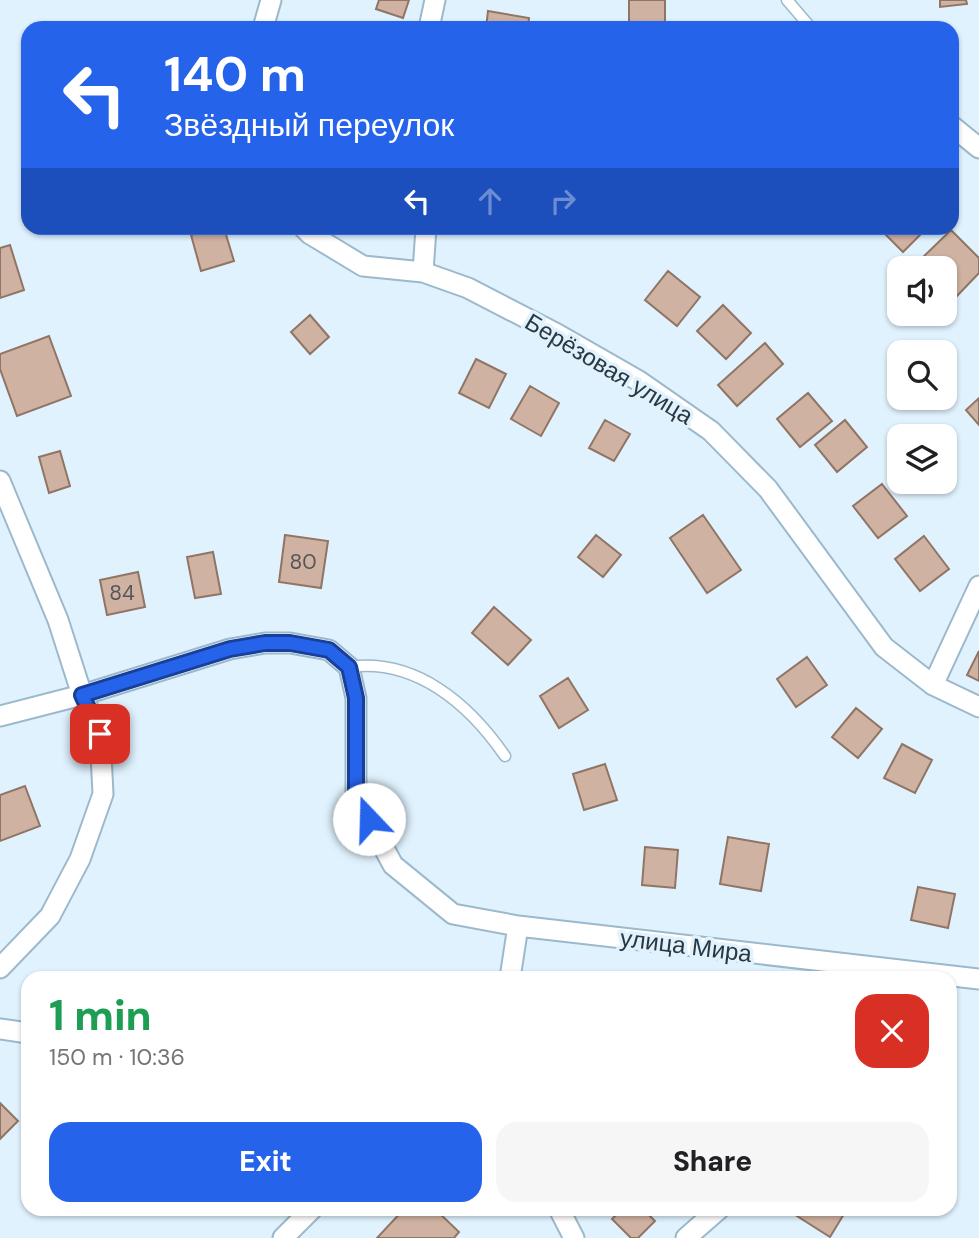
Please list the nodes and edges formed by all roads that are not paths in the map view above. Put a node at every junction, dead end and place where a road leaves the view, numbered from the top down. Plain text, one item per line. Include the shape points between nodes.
1 (271, 0) edge
2 (435, 0) edge
3 (787, 0) edge
4 (265, 21) edge
5 (430, 21) edge
6 (805, 21) edge
7 (959, 132) edge
8 (979, 148) edge
9 (312, 235) edge
10 (426, 235) edge
11 (423, 272) junction
12 (0, 481) edge
13 (979, 586) edge
14 (349, 667) junction
15 (933, 685) junction
16 (82, 695) junction
17 (979, 707) edge
18 (0, 716) edge
19 (505, 756) dead end
20 (518, 926) junction
21 (0, 968) edge
22 (511, 971) edge
23 (866, 971) edge
24 (957, 978) edge
25 (979, 979) edge
26 (0, 1029) edge
27 (21, 1032) edge
28 (305, 1216) edge
29 (562, 1216) edge
30 (711, 1216) edge
31 (283, 1238) edge
32 (573, 1238) edge
33 (686, 1238) edge

1 - 4 street
2 - 5 street
3 - 6 lane
7 - 8 street
9 - 11 street, Берёзовая улица via 363,266
10 - 11 street
11 - 15 street, Берёзовая улица via 468,288 557,334 639,381 711,431 768,489 884,648
12 - 16 street via 58,620
13 - 15 street
14 - 16 street via 329,650 265,643 230,649
14 - 19 lane via 370,664 404,672 443,690 488,731
14 - 20 street, улица Мира via 356,698 356,796 393,865 453,915
15 - 17 street, Берёзовая улица
16 - 18 street
16 - 21 street via 100,734 103,794 80,859 50,916
20 - 22 street
20 - 23 street, улица Мира
24 - 25 street, улица Мира
26 - 27 street
28 - 31 street
29 - 32 street
30 - 33 street

